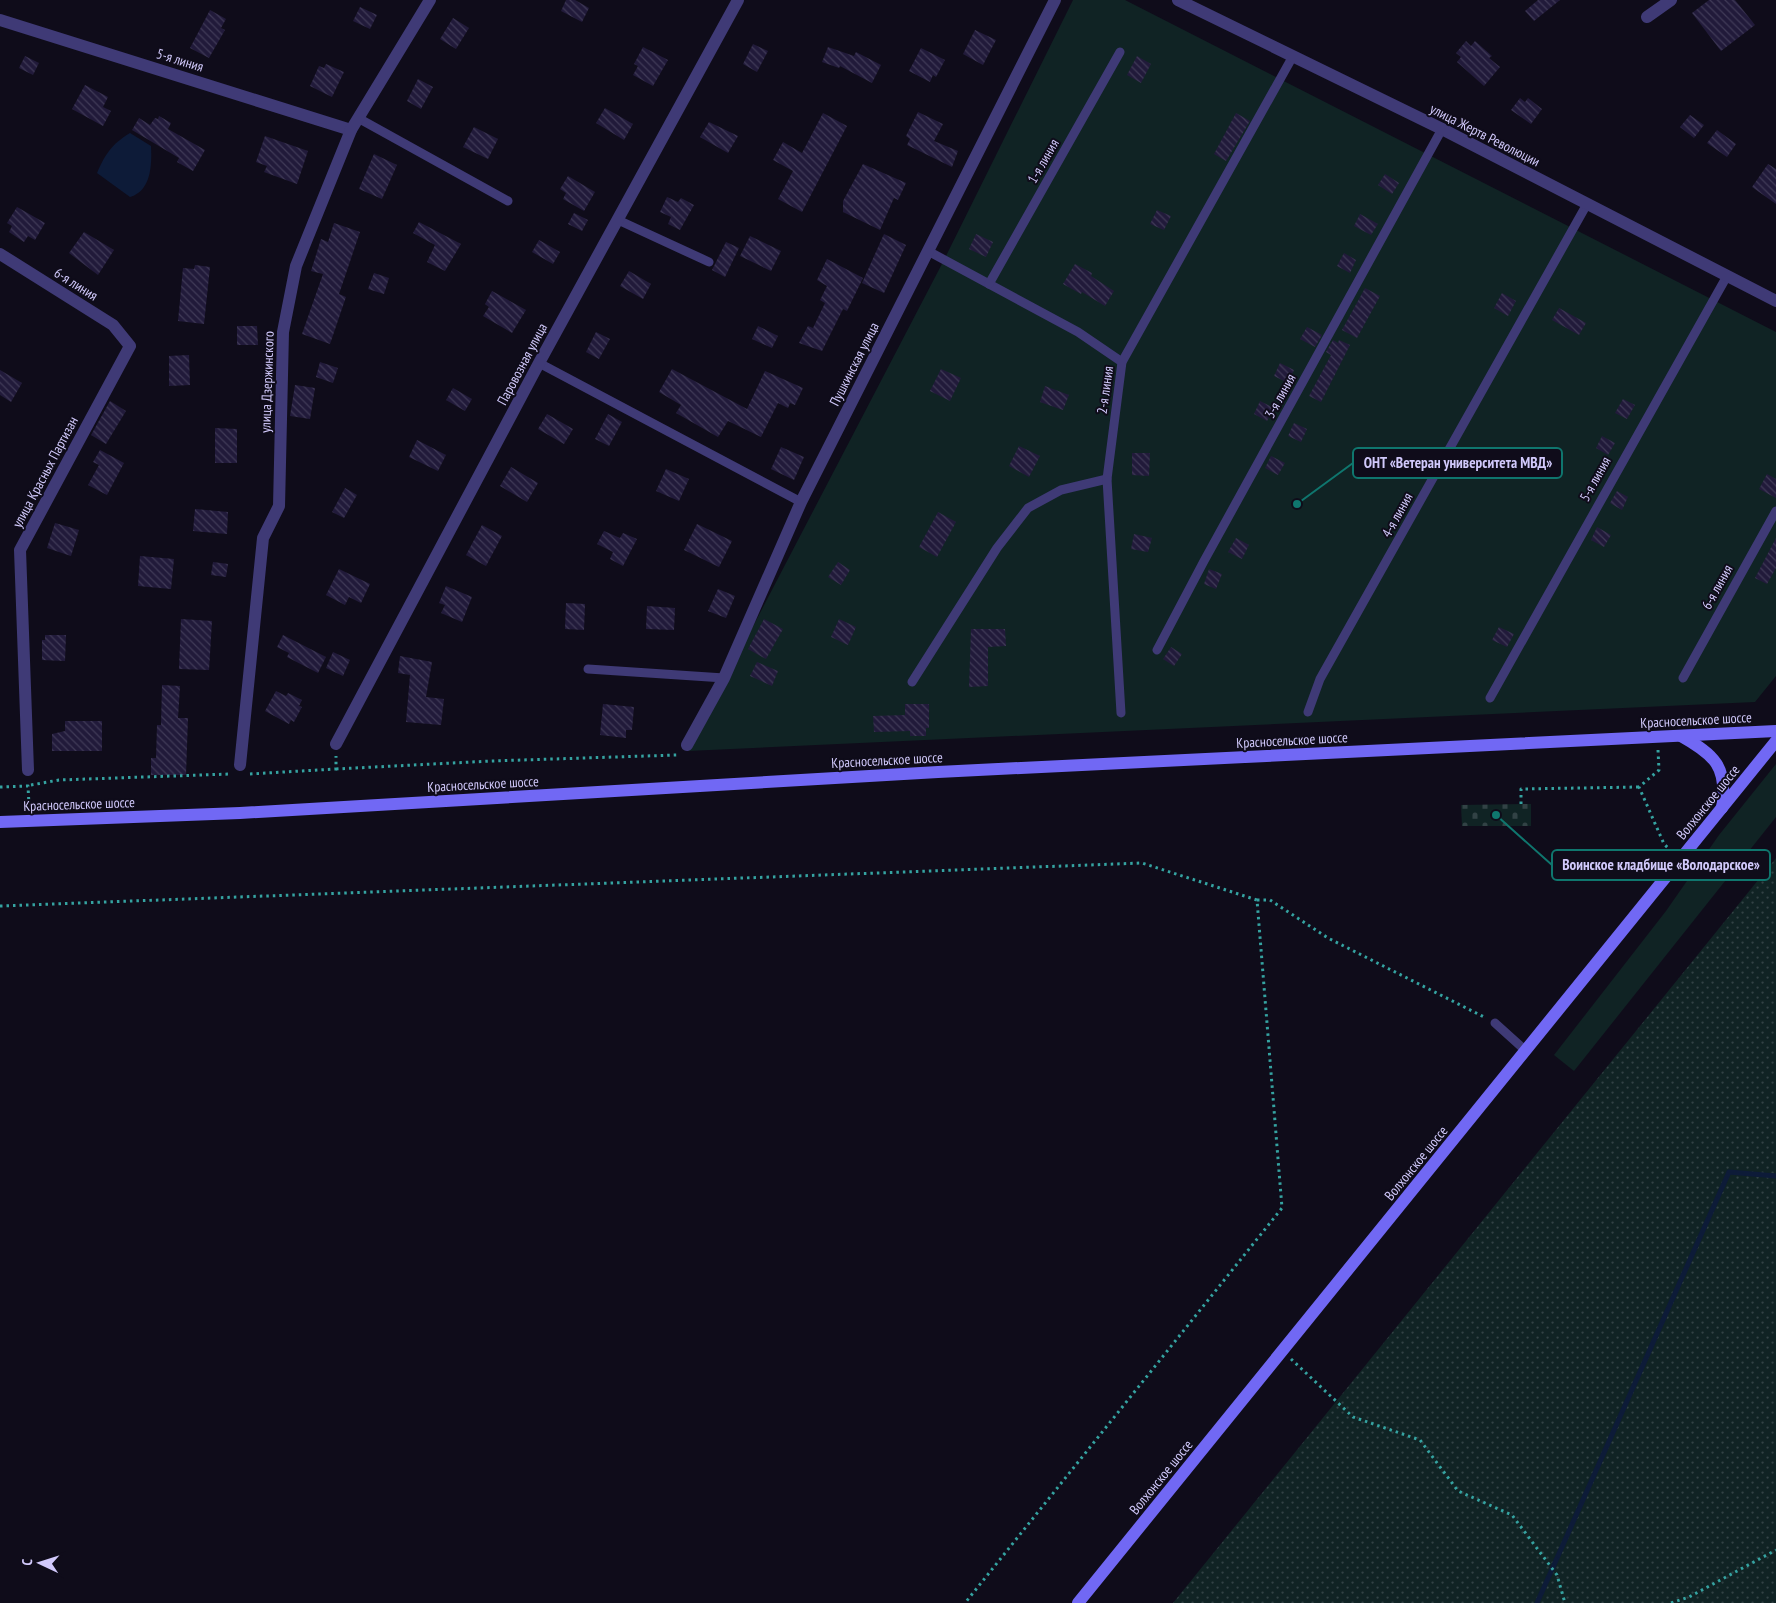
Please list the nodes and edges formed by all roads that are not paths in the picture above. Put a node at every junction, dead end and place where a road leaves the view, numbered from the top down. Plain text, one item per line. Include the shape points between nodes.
1 (430, 0) edge
2 (738, 0) edge
3 (1055, 0) edge
4 (1178, 0) edge
5 (1671, 0) edge
6 (1647, 17) dead end
7 (0, 20) edge
8 (1120, 52) dead end
9 (1293, 56) junction
10 (358, 118) junction
11 (1442, 129) junction
12 (351, 130) junction
13 (508, 201) dead end
14 (1587, 204) junction
15 (618, 220) junction
16 (928, 251) junction
17 (0, 254) edge
18 (709, 262) dead end
19 (1727, 276) junction
20 (989, 284) junction
21 (1776, 301) edge
22 (130, 346) joint
23 (1122, 362) junction
24 (539, 363) junction
25 (1107, 480) junction
26 (801, 502) junction
27 (1776, 511) edge
28 (1158, 650) dead end
29 (588, 669) dead end
30 (724, 678) junction
31 (1683, 678) dead end
32 (912, 682) dead end
33 (1490, 698) dead end
34 (1308, 712) dead end
35 (1121, 713) dead end
36 (1776, 731) edge
37 (1681, 736) junction
38 (1776, 741) edge
39 (336, 744) dead end
40 (686, 750) road end
41 (28, 770) dead end
42 (242, 772) road end
43 (1721, 810) junction
44 (0, 822) edge
45 (1495, 1023) dead end
46 (1526, 1051) junction
47 (1078, 1603) edge

1 - 10 street, улица Дзержинского
2 - 15 street, Паровозная улица
3 - 16 street, Пушкинская улица
4 - 9 street, улица Жертв Революции
5 - 6 street
7 - 12 street, 5-я линия
8 - 20 lane, 1-я линия
9 - 11 street, улица Жертв Революции
9 - 23 lane, 2-я линия
10 - 12 street, улица Дзержинского
10 - 13 lane
11 - 14 street, улица Жертв Революции
11 - 28 lane, 3-я линия
12 - 42 street, улица Дзержинского via 296,266 283,332 279,506 263,538
14 - 19 street, улица Жертв Революции
14 - 34 lane, 4-я линия via 1320,679
15 - 18 lane
15 - 24 street, Паровозная улица
16 - 20 lane
16 - 26 street, Пушкинская улица
17 - 22 street, 6-я линия via 113,325
19 - 21 street, улица Жертв Революции
19 - 33 lane, 5-я линия
20 - 23 lane via 1078,332
22 - 41 street, улица Красных Партизан via 20,550
23 - 25 lane, 2-я линия
24 - 26 lane
24 - 39 street, Паровозная улица
25 - 32 lane via 1061,490 1028,508 997,548
25 - 35 lane, 2-я линия
26 - 30 street, Пушкинская улица
27 - 31 lane, 6-я линия
29 - 30 lane
30 - 40 street, Пушкинская улица
36 - 37 main road, Красносельское шоссе
37 - 43 main road via 1709,753 1717,765 1724,778
37 - 44 main road, Красносельское шоссе via 928,773 250,812
38 - 43 main road, Волхонское шоссе
43 - 46 main road, Волхонское шоссе
45 - 46 lane
46 - 47 main road, Волхонское шоссе

